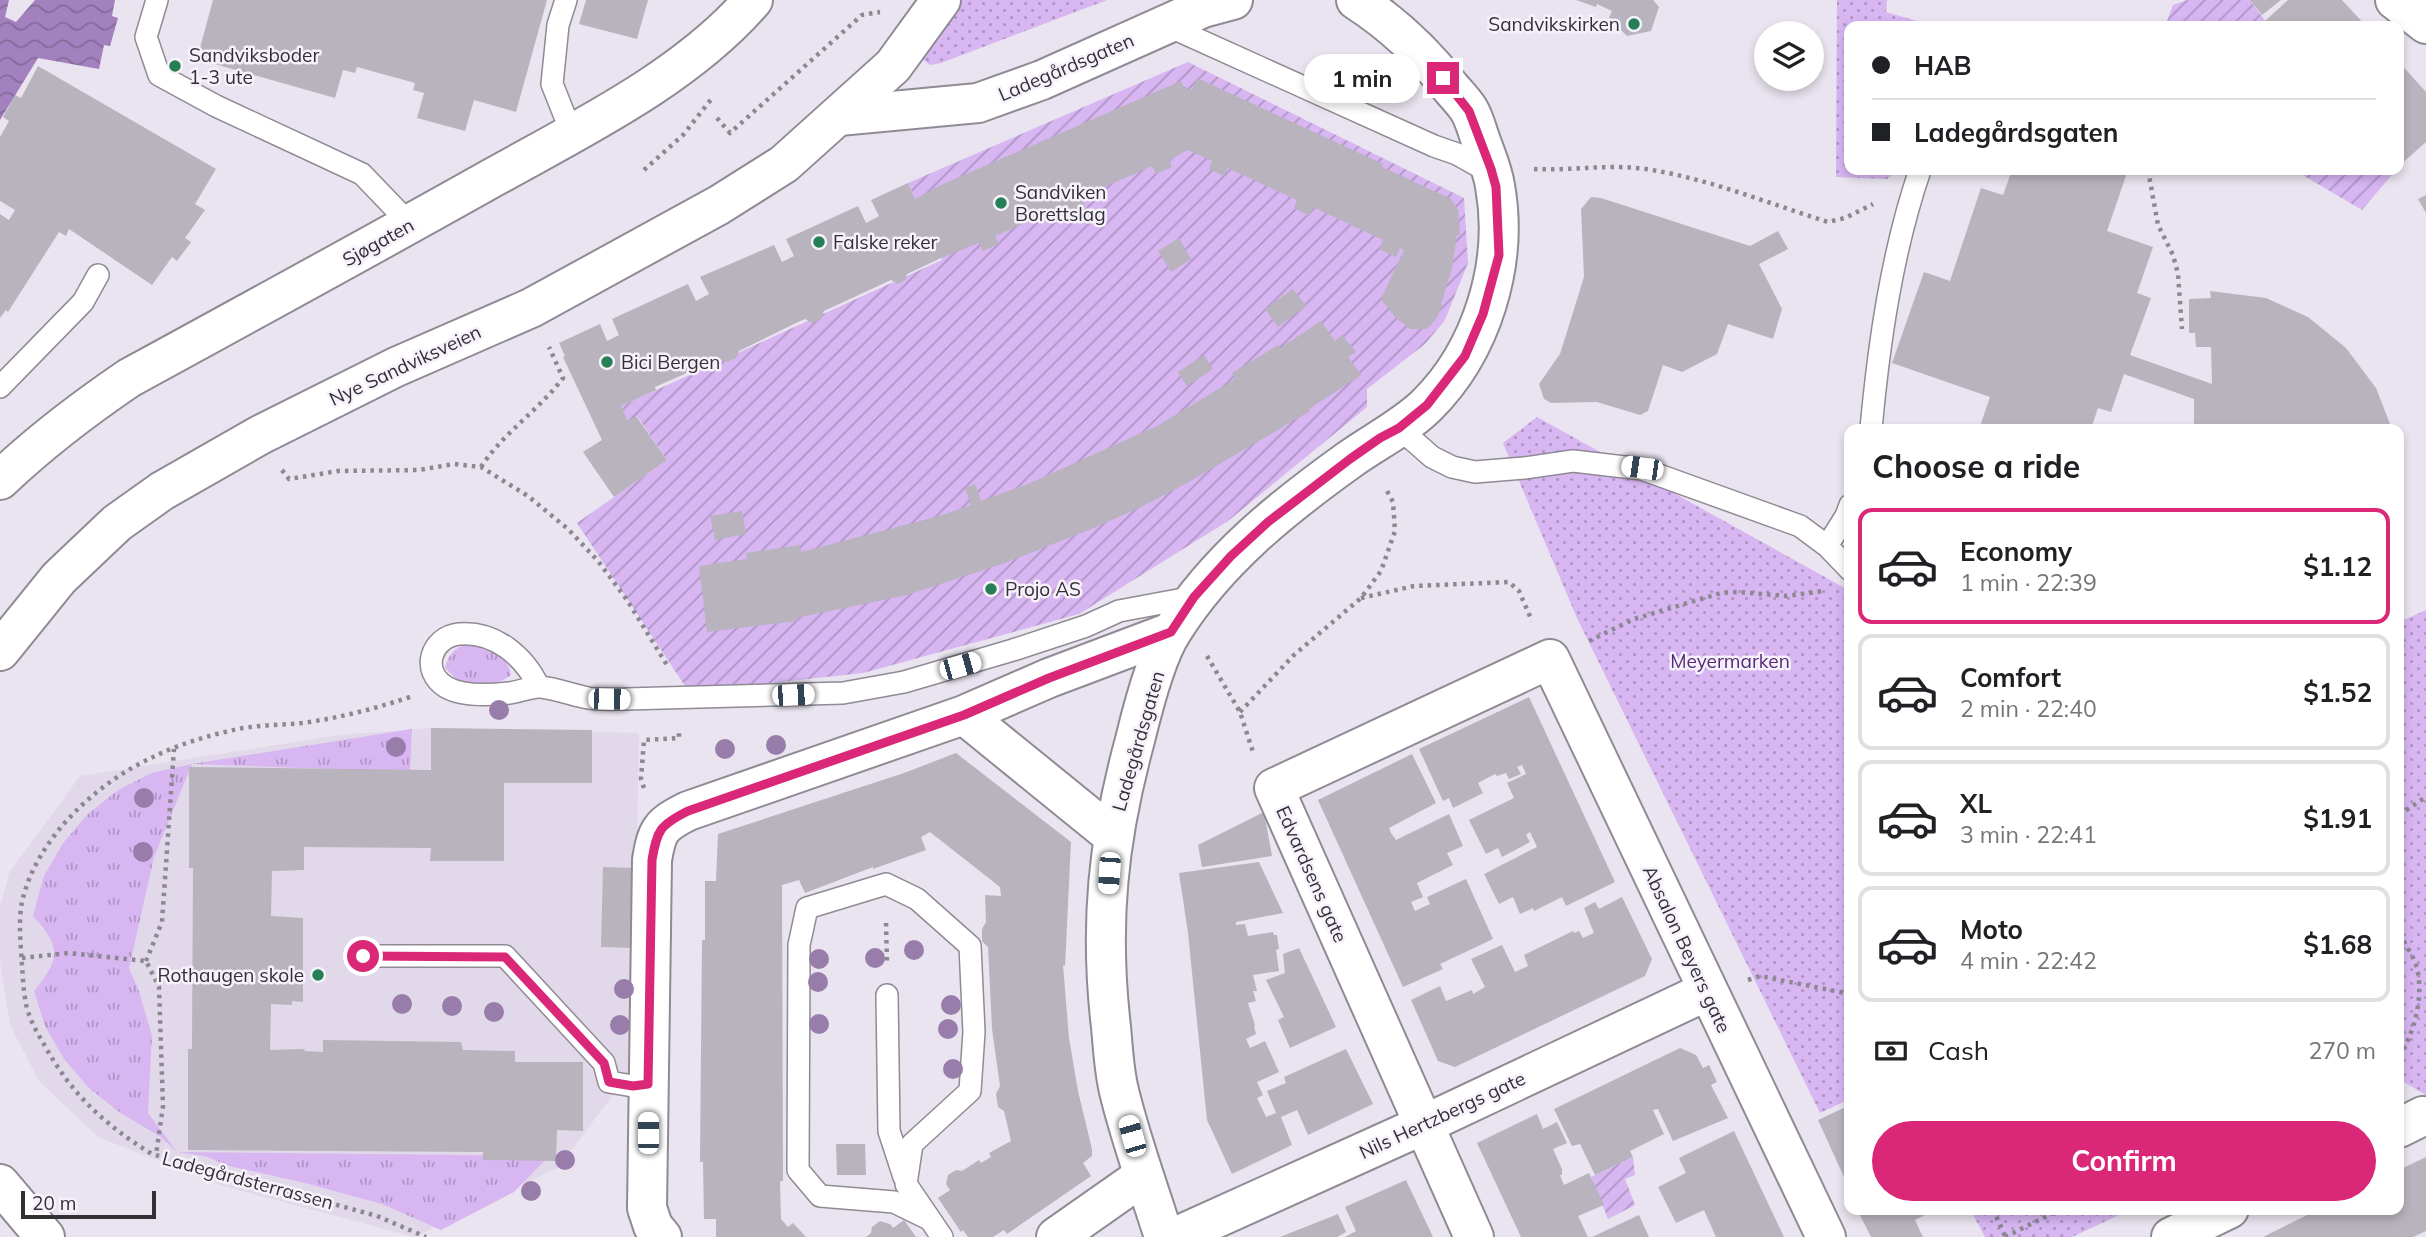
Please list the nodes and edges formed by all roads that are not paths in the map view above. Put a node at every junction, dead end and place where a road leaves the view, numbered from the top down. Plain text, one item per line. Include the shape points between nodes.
1 (157, 0) edge
2 (566, 0) edge
3 (753, 0) edge
4 (941, 0) edge
5 (1233, 0) edge
6 (1356, 0) edge
7 (2395, 0) edge
8 (2426, 24) edge
9 (1166, 25) junction
10 (839, 117) junction
11 (572, 134) junction
12 (1491, 169) junction
13 (1918, 175) edge
14 (410, 224) junction
15 (98, 275) dead end
16 (0, 387) edge
17 (1871, 424) edge
18 (1399, 428) junction
19 (0, 480) edge
20 (1844, 519) edge
21 (1827, 546) junction
22 (1844, 564) edge
23 (1194, 597) junction
24 (1171, 632) junction
25 (0, 651) edge
26 (1550, 659) joint
27 (539, 687) junction
28 (964, 715) junction
29 (1114, 836) junction
30 (363, 956) dead end
31 (1707, 991) junction
32 (887, 995) dead end
33 (648, 1084) junction
34 (1423, 1125) junction
35 (1143, 1176) junction
36 (0, 1184) edge
37 (906, 1184) junction
38 (2217, 1215) edge
39 (929, 1219) junction
40 (45, 1237) edge
41 (662, 1237) edge
42 (942, 1237) edge
43 (1056, 1237) edge
44 (1164, 1237) edge
45 (1175, 1237) edge
46 (1474, 1237) edge
47 (1826, 1237) edge
48 (2172, 1237) edge

1 - 14 lane via 146,37 159,75 362,173
2 - 11 lane via 558,25 552,84
3 - 11 street, Sjøgaten via 693,58
4 - 10 street, Nye Sandviksveien via 893,66
5 - 9 street, Ladegårdsgaten
6 - 12 street, Ladegårdsgaten via 1381,16 1430,61 1469,111
7 - 8 street
9 - 10 street, Ladegårdsgaten via 978,103
9 - 12 lane
10 - 25 street, Nye Sandviksveien via 785,164 719,205 531,308 396,367 260,435 162,491 117,523 59,578
11 - 14 street, Sjøgaten
12 - 18 street, Ladegårdsgaten via 1499,255 1483,314 1465,356 1427,405
13 - 17 lane via 1877,361
14 - 19 street, Sjøgaten via 129,378 78,412
15 - 16 lane via 83,302
18 - 21 lane via 1432,457 1475,472 1573,461 1642,468 1800,526
18 - 23 street, Ladegårdsgaten via 1268,522
20 - 21 lane
21 - 22 lane
23 - 24 street, Ladegårdsgaten
23 - 27 lane via 1119,611 1062,634 904,682 843,694 592,699
24 - 28 street
24 - 29 street, Ladegårdsgaten via 1139,723
26 - 31 street, Absalon Beyers gate
26 - 34 street, Edvardsens gate via 1275,788
27 - 27 lane via 509,693 463,693 437,679 430,666 432,651 441,639 475,634 509,648 532,672
28 - 29 street
28 - 33 street via 668,820 657,833 652,860
29 - 35 street, Ladegårdsgaten via 1105,921 1105,977 1119,1090
30 - 33 lane via 505,957 604,1063 609,1082
31 - 34 street, Nils Hertzbergs gate
31 - 47 street, Absalon Beyers gate
32 - 37 lane via 890,1131
33 - 41 street via 647,1208
34 - 45 street, Nils Hertzbergs gate
34 - 46 street, Edvardsens gate
35 - 43 street
35 - 44 street, Ladegårdsgaten
36 - 40 street
37 - 39 lane
37 - 39 lane via 912,1144 970,1091 974,1031 970,946 917,899 886,884 807,908 799,945 798,1170 820,1196 894,1202
38 - 48 street
39 - 42 lane

